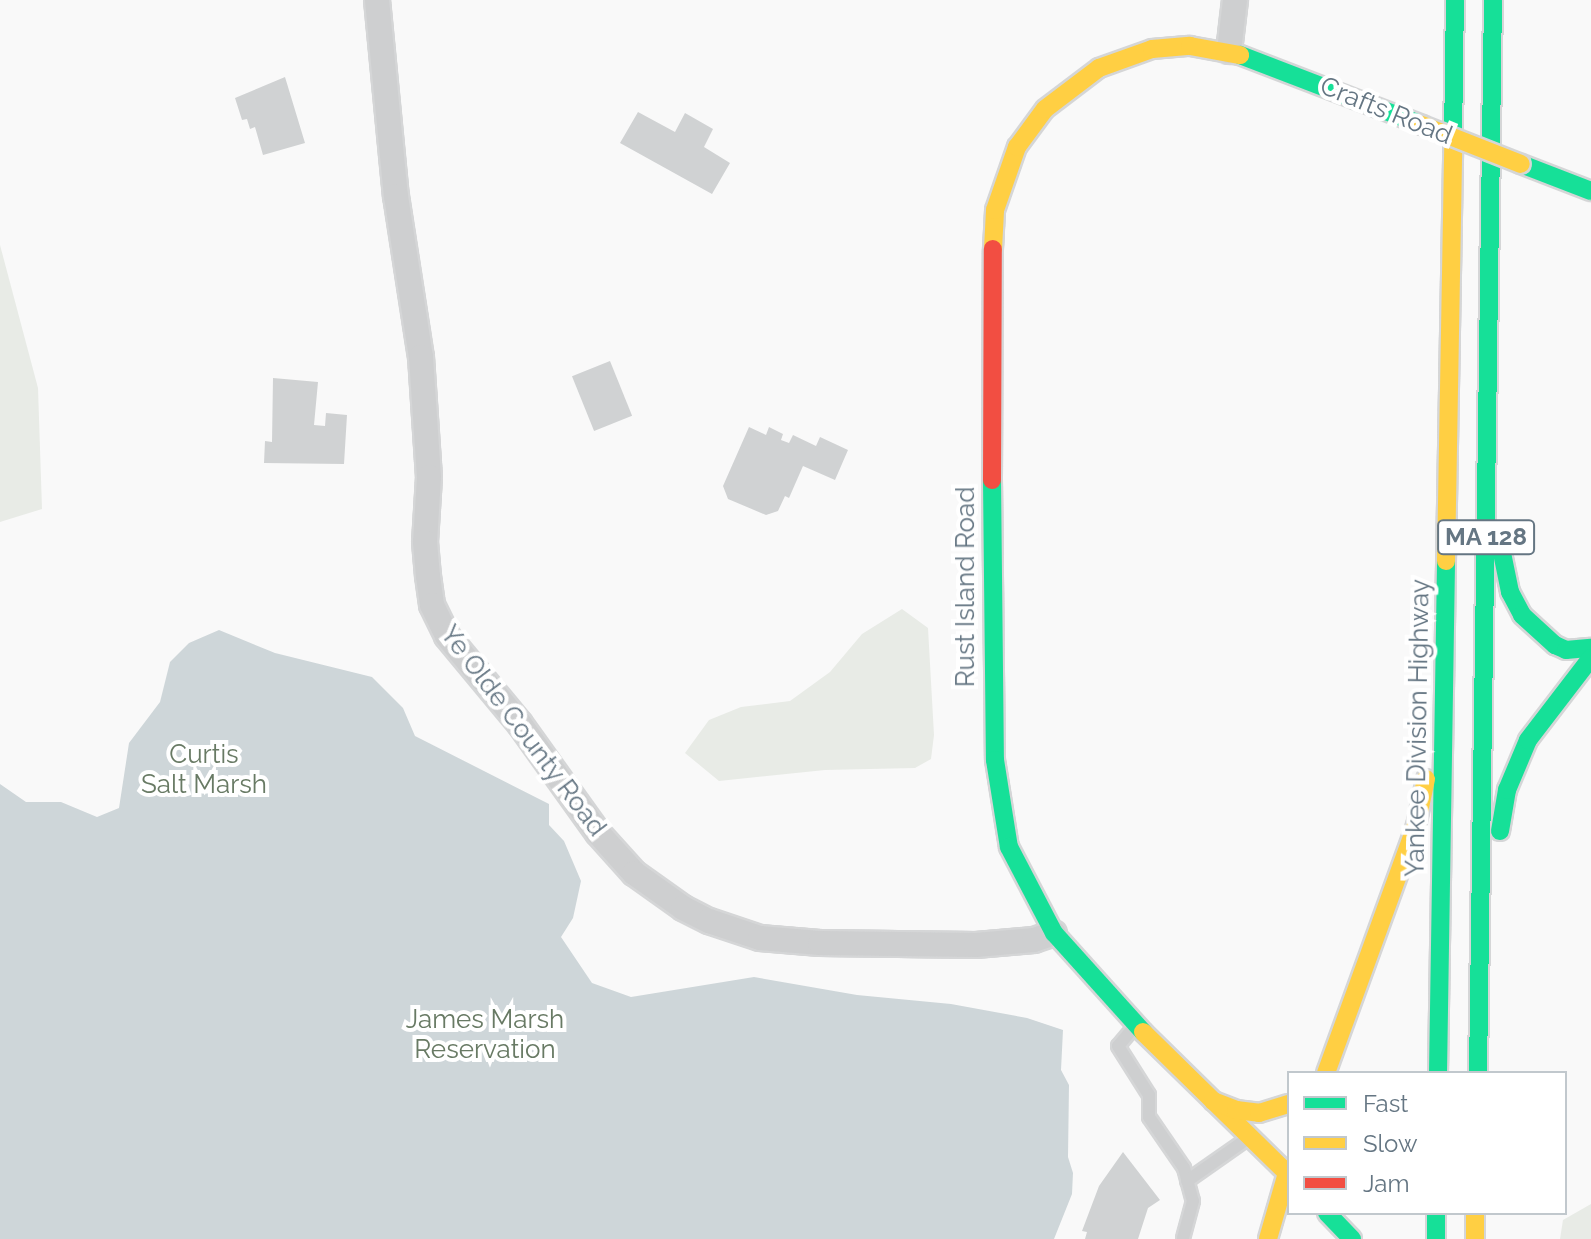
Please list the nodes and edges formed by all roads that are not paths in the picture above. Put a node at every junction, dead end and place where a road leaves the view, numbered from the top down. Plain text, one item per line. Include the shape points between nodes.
1 (377, 0) edge
2 (1235, 0) edge
3 (1455, 0) edge
4 (1493, 0) edge
5 (1229, 51) junction
6 (1591, 191) edge
7 (1491, 224) junction
8 (1449, 453) junction
9 (1591, 648) edge
10 (1591, 658) edge
11 (1054, 933) junction
12 (1136, 1025) junction
13 (1327, 1071) edge
14 (1438, 1071) edge
15 (1478, 1071) edge
16 (1485, 1071) edge
17 (1213, 1101) junction
18 (1287, 1105) edge
19 (1250, 1137) junction
20 (1287, 1171) edge
21 (1287, 1175) edge
22 (1187, 1181) junction
23 (1329, 1215) edge
24 (1436, 1215) edge
25 (1183, 1239) edge
26 (1268, 1239) edge
27 (1352, 1239) edge
28 (1436, 1239) edge

1 - 11 street, Ye Olde County Road via 396,196 421,357 429,477 428,576 432,605 447,636 634,873 709,921 760,938 820,943 1008,944
2 - 5 street
3 - 8 main road, Yankee Division Highway / MA 128
4 - 7 main road, MA 128
5 - 6 main road, Crafts Road, bridge
5 - 11 main road, Rust Island Road via 1152,49 1079,81 1045,109 1017,147 995,210 995,760 1009,847
7 - 9 main road via 1499,523 1508,583 1522,615 1545,638 1566,650
7 - 15 main road, MA 128
8 - 13 main road via 1422,801
8 - 14 main road, Yankee Division Highway / MA 128
10 - 16 main road via 1528,740 1507,790 1500,822
11 - 12 main road, Rust Island Road
12 - 17 main road, Rust Island Road
12 - 22 lane via 1118,1046 1149,1095 1149,1117 1184,1168
17 - 18 main road via 1259,1113
17 - 19 main road, Rust Island Road
19 - 20 main road, Rust Island Road
19 - 22 lane
21 - 26 main road
22 - 25 lane via 1193,1201
23 - 27 main road
24 - 28 main road

